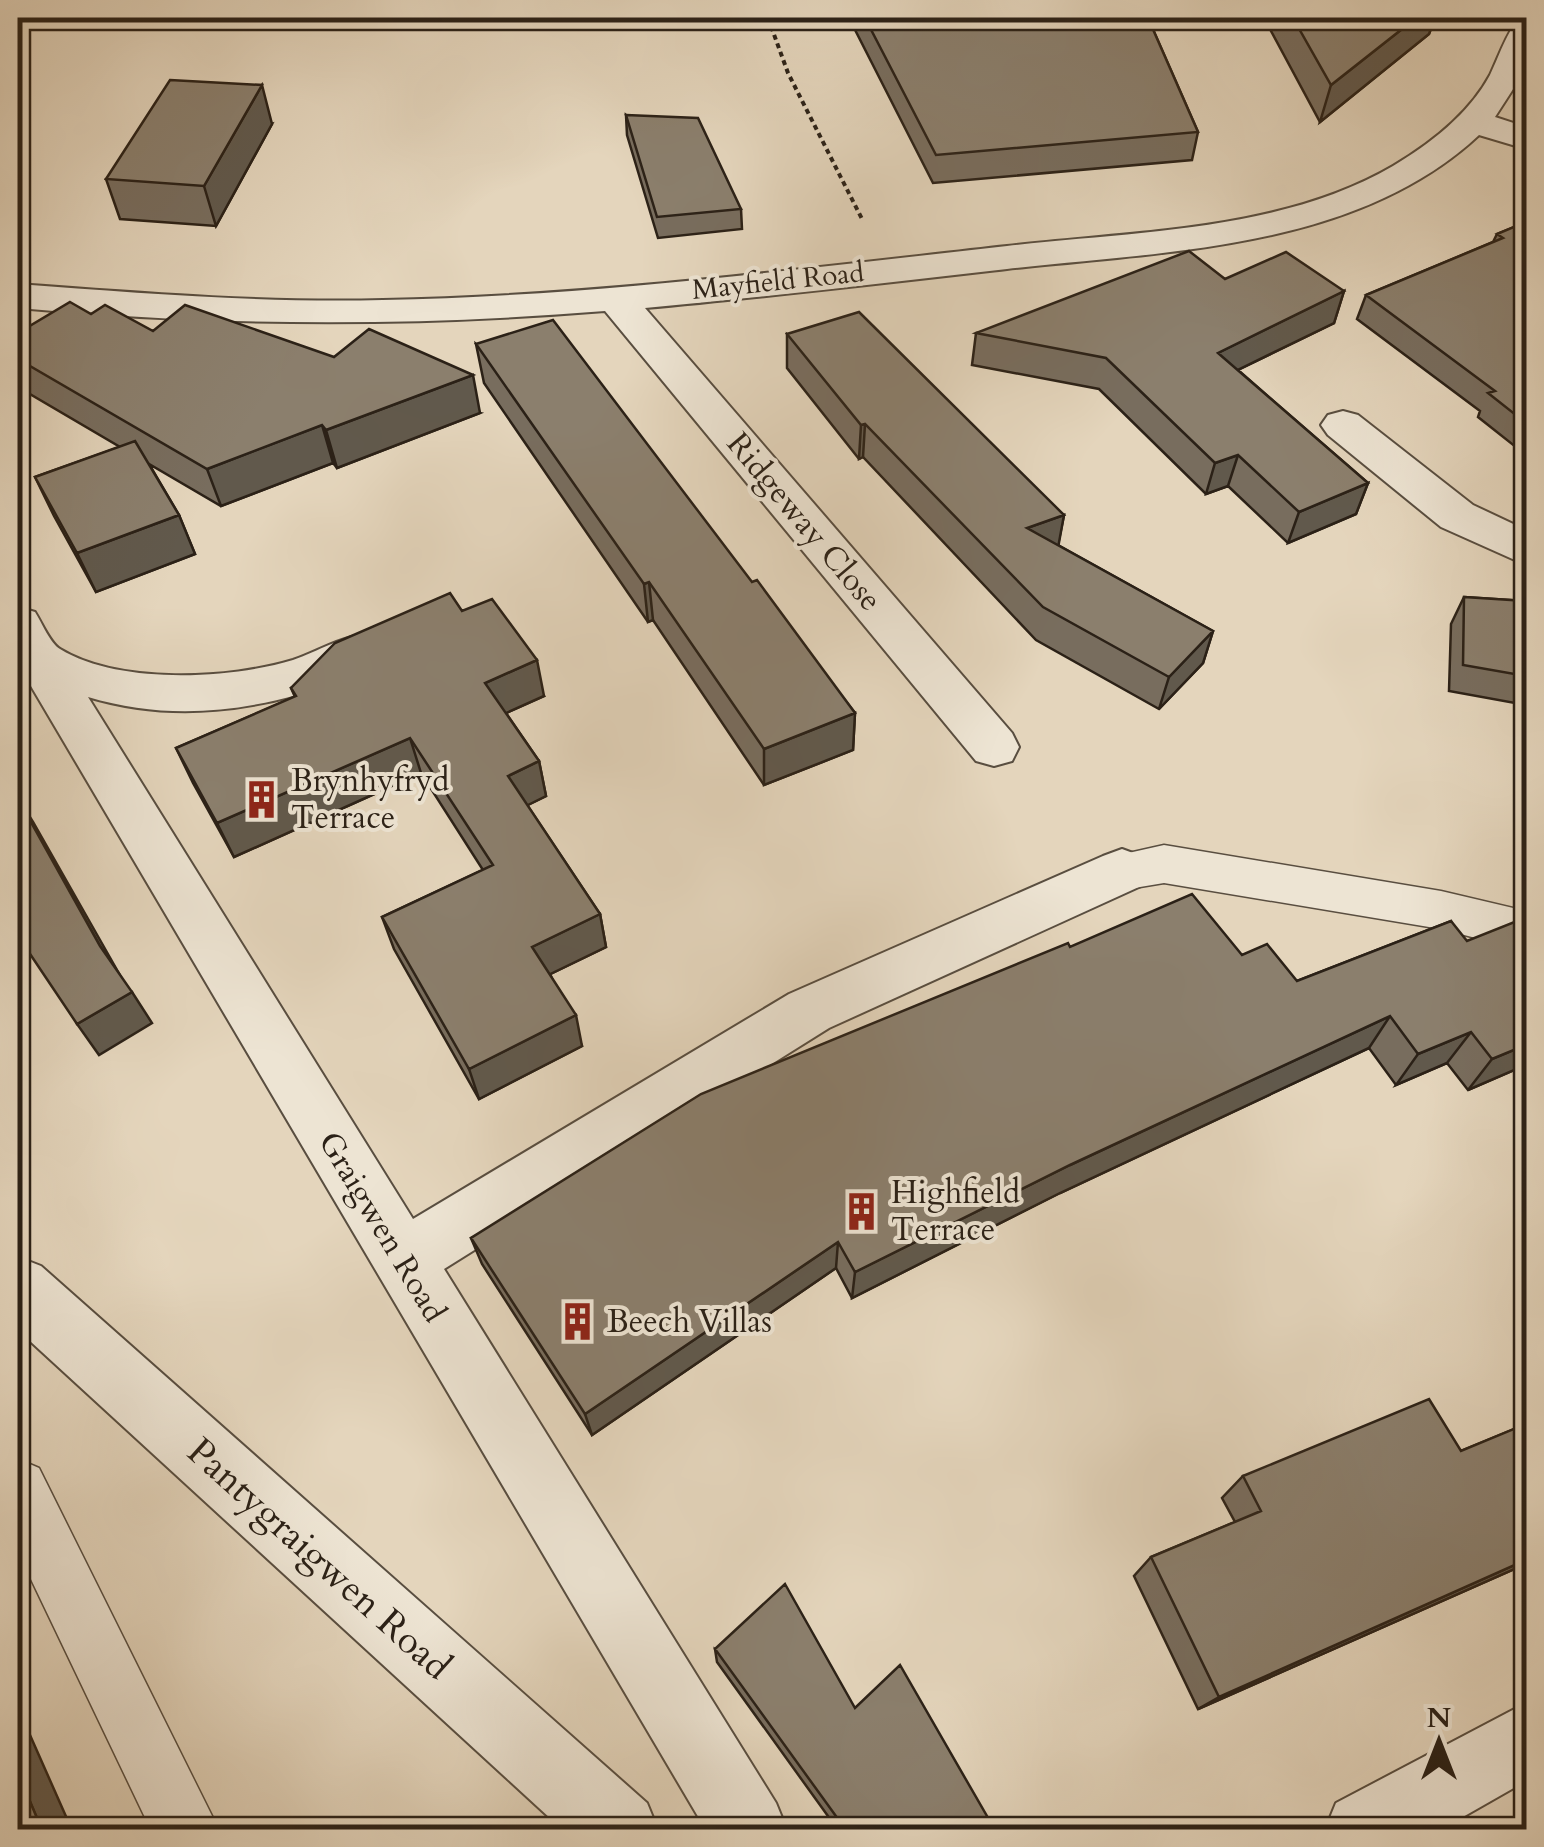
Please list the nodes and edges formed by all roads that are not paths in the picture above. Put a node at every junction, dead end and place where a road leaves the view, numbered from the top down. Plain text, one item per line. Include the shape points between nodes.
1 (1526, 32) edge
2 (1487, 110) junction
3 (1526, 138) edge
4 (18, 296) edge
5 (615, 298) junction
6 (1343, 425) dead end
7 (1526, 549) edge
8 (408, 631) edge
9 (29, 642) edge
10 (994, 747) dead end
11 (1122, 871) joint
12 (1526, 931) edge
13 (402, 1260) junction
14 (18, 1288) edge
15 (18, 1489) edge
16 (1526, 1740) edge
17 (186, 1830) edge
18 (620, 1830) edge
19 (749, 1830) edge
20 (1363, 1830) edge

1 - 2 street via 1516,64
2 - 3 street
2 - 5 street, Mayfield Road via 1434,158 1367,194 1280,221 1215,234
4 - 5 street, Mayfield Road via 260,313 432,311
5 - 10 street, Ridgeway Close
6 - 7 street via 1457,516
8 - 9 street via 321,672 249,690 179,696 112,686
9 - 13 street, Graigwen Road
11 - 12 lane via 1164,864 1441,910
11 - 13 street via 809,1011
13 - 19 street, Graigwen Road
14 - 18 street, Pantygraigwen Road
15 - 17 lane
16 - 20 street

